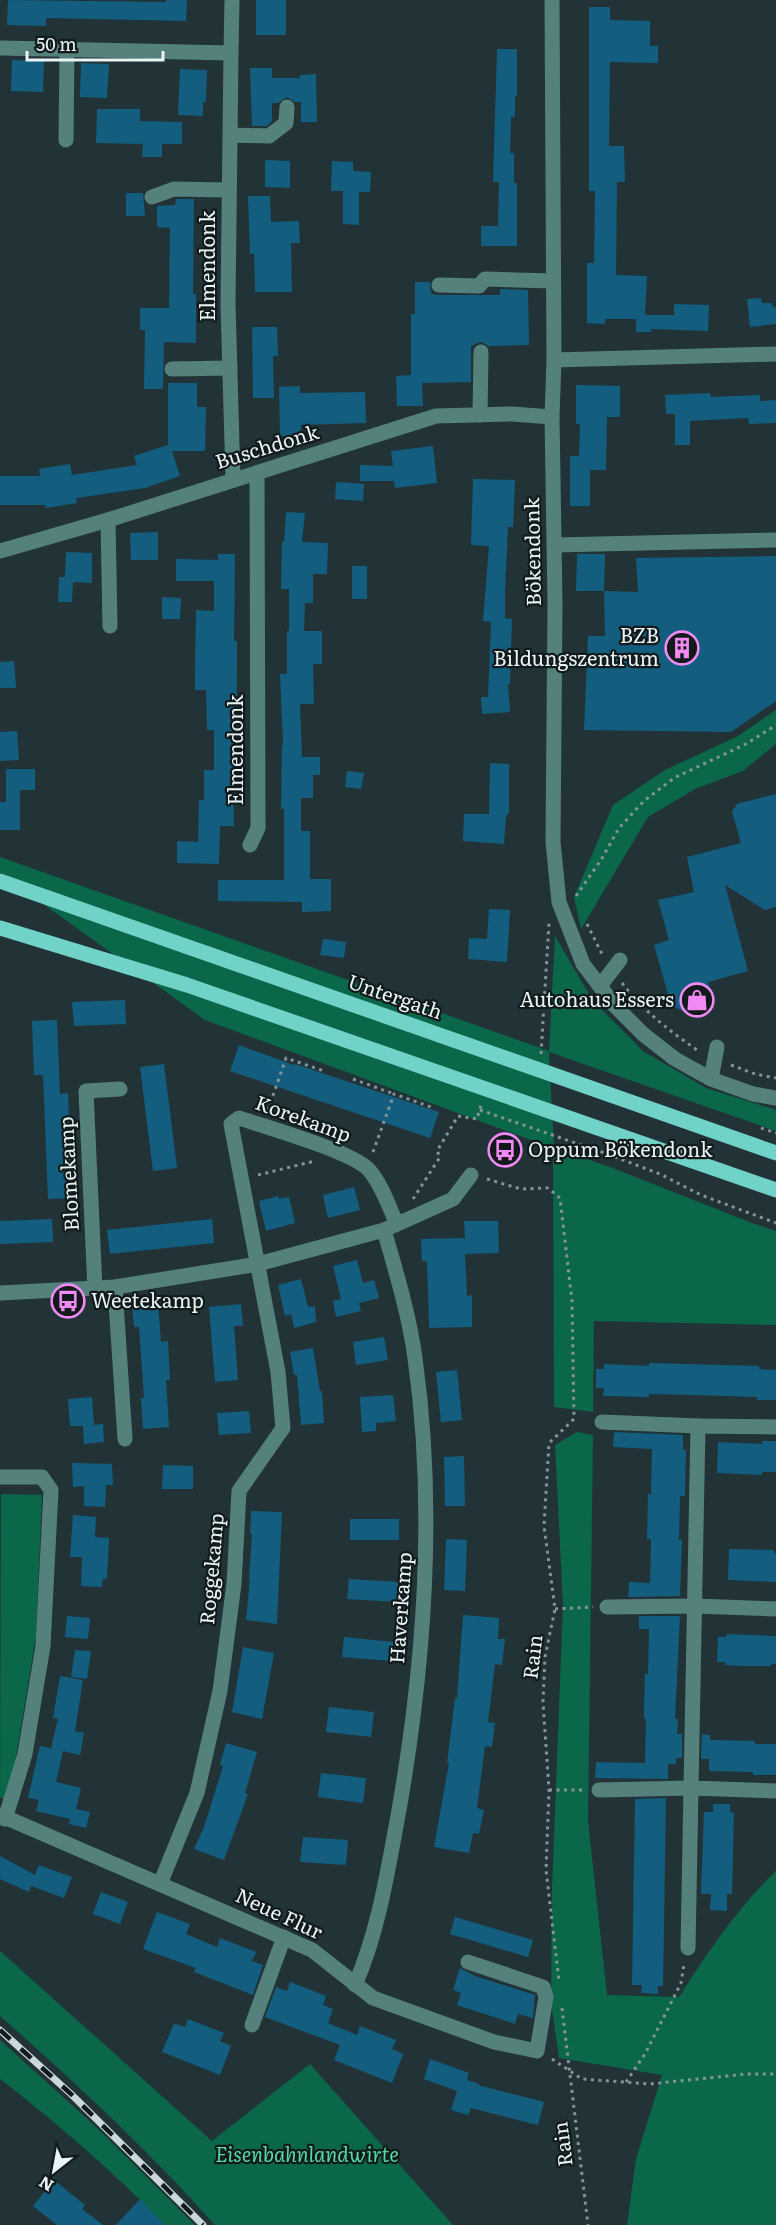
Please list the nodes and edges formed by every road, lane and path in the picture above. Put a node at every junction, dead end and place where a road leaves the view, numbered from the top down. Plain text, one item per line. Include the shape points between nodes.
1 (232, 0) edge
2 (552, 0) edge
3 (0, 48) edge
4 (68, 50) junction
5 (231, 53) junction
6 (287, 107) dead end
7 (231, 135) junction
8 (66, 140) dead end
9 (228, 190) junction
10 (152, 197) dead end
11 (552, 280) junction
12 (438, 285) dead end
13 (481, 352) dead end
14 (776, 354) edge
15 (554, 360) junction
16 (172, 373) dead end
17 (230, 373) junction
18 (480, 415) junction
19 (552, 417) junction
20 (257, 473) junction
21 (233, 479) junction
22 (108, 520) junction
23 (776, 540) edge
24 (554, 545) junction
25 (0, 550) edge
26 (110, 626) dead end
27 (776, 725) edge
28 (250, 845) dead end
29 (0, 881) edge
30 (571, 887) dead end
31 (584, 917) dead end
32 (0, 928) edge
33 (616, 964) junction
34 (600, 986) junction
35 (716, 1054) junction
36 (324, 1071) dead end
37 (776, 1078) edge
38 (353, 1079) dead end
39 (711, 1079) junction
40 (120, 1089) dead end
41 (394, 1094) junction
42 (776, 1098) edge
43 (431, 1107) dead end
44 (480, 1110) dead end
45 (262, 1126) junction
46 (776, 1154) edge
47 (344, 1155) junction
48 (368, 1168) junction
49 (471, 1175) joint
50 (240, 1179) junction
51 (776, 1190) edge
52 (776, 1223) edge
53 (390, 1227) junction
54 (258, 1264) junction
55 (115, 1287) junction
56 (95, 1288) junction
57 (0, 1293) edge
58 (602, 1422) dead end
59 (698, 1426) junction
60 (776, 1427) edge
61 (125, 1439) dead end
62 (0, 1477) edge
63 (694, 1606) junction
64 (607, 1607) joint
65 (555, 1609) junction
66 (776, 1609) edge
67 (691, 1788) junction
68 (549, 1790) junction
69 (599, 1791) joint
70 (776, 1791) edge
71 (3, 1817) edge
72 (160, 1884) junction
73 (284, 1937) junction
74 (688, 1948) joint
75 (468, 1962) dead end
76 (355, 1985) junction
77 (560, 1987) dead end
78 (561, 1999) dead end
79 (252, 2025) dead end
80 (537, 2051) junction
81 (569, 2069) junction
82 (776, 2074) edge
83 (626, 2082) junction
84 (588, 2225) edge

1 - 5 street, Elmendonk
2 - 11 street, Bökendonk
3 - 4 street
4 - 5 street
4 - 8 street
5 - 7 street, Elmendonk
6 - 7 street via 286,123 269,136
7 - 9 street, Elmendonk
9 - 10 street via 174,189
9 - 17 street, Elmendonk
11 - 12 street via 485,279 479,286
11 - 15 street, Bökendonk
13 - 18 street
14 - 15 street
15 - 19 street, Bökendonk
16 - 17 street
17 - 21 street, Elmendonk
18 - 19 street, Buschdonk
18 - 20 street, Buschdonk via 436,416
19 - 24 street, Bökendonk
20 - 21 street, Buschdonk
20 - 28 street, Elmendonk via 258,828
21 - 22 street, Buschdonk
22 - 25 street, Buschdonk
22 - 26 street
23 - 24 street
24 - 34 street, Bökendonk via 553,842 559,902 583,964
27 - 30 path via 746,744 674,778 644,801 619,828 574,897
29 - 46 main road, Untergath
31 - 33 path via 603,957
32 - 51 main road via 187,985
33 - 34 street
33 - 35 path via 633,997 668,1030 706,1056
34 - 39 street, Bökendonk via 643,1034 675,1059
35 - 37 path via 755,1074
35 - 39 street
36 - 45 path via 286,1058
38 - 41 path
39 - 42 street, Bökendonk
40 - 56 street, Blomekamp via 86,1091
41 - 43 path
41 - 48 path
44 - 52 path via 660,1174 701,1195
45 - 47 street, Korekamp
45 - 50 street, Korekamp via 239,1118 231,1124
47 - 48 street, Korekamp
47 - 50 path
48 - 53 street via 376,1179
49 - 53 street via 453,1199
49 - 65 path, Rain via 521,1189 548,1188 560,1198 572,1300 574,1419 549,1443 544,1526
50 - 54 street, Korekamp
53 - 54 street
53 - 76 street, Haverkamp via 415,1357 421,1416 427,1515 422,1643 387,1876 371,1942
54 - 55 street
54 - 72 street, Roggekamp via 278,1372 283,1428 239,1491 234,1584 219,1691 196,1793
55 - 56 street
55 - 61 street
56 - 57 street
58 - 59 street
59 - 60 street
59 - 63 street
62 - 71 street via 42,1477 51,1490 43,1646 25,1754
63 - 64 street
63 - 66 street
63 - 67 street
64 - 65 path
65 - 68 path, Rain via 545,1658 543,1702
67 - 69 street
67 - 70 street
67 - 74 street
68 - 69 path
68 - 77 path, Rain via 546,1870
71 - 72 street, Neue Flur
72 - 73 street, Neue Flur
73 - 76 street, Neue Flur via 312,1950
73 - 79 street
74 - 83 path via 681,1983 645,2054
75 - 80 street via 543,1987 546,1996
76 - 80 street, Neue Flur via 373,1998 494,2042
78 - 81 path, Rain
80 - 81 path
81 - 83 path via 582,2079
81 - 84 path, Rain
82 - 83 path via 650,2085

